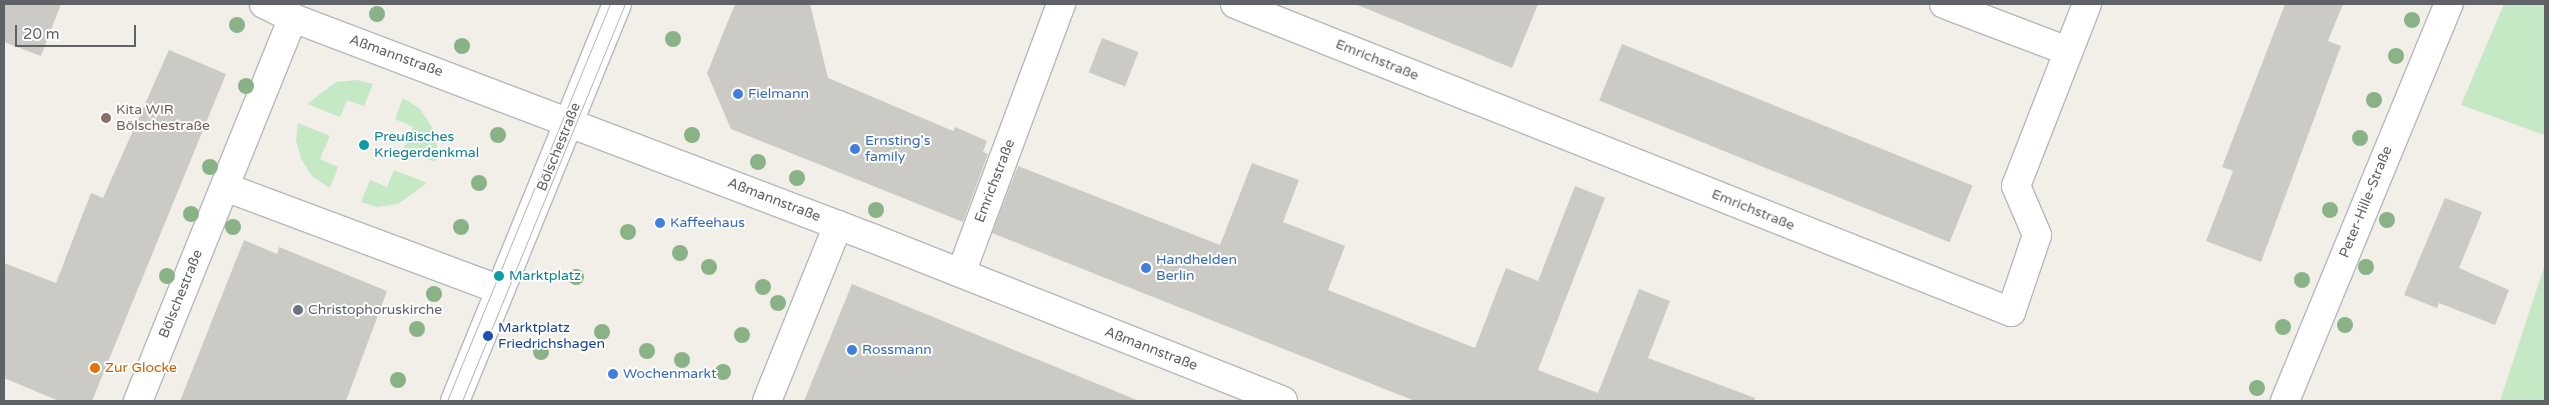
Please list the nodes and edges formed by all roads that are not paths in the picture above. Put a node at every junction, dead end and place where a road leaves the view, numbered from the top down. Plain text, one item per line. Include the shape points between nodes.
1 (264, 4) edge
2 (617, 4) edge
3 (1061, 4) edge
4 (1235, 4) edge
5 (1944, 4) edge
6 (2087, 4) edge
7 (2449, 4) edge
8 (293, 18) junction
9 (2068, 51) junction
10 (570, 122) junction
11 (225, 187) junction
12 (838, 225) junction
13 (961, 273) junction
14 (500, 290) junction
15 (138, 401) edge
16 (455, 401) edge
17 (767, 401) edge
18 (1283, 401) edge
19 (2285, 401) edge

1 - 8 street, Aßmannstraße
2 - 10 street, Bölschestraße
3 - 13 street, Emrichstraße
4 - 9 street, Emrichstraße via 2011,312 2037,235 2016,186
5 - 9 street
6 - 9 street, Emrichstraße
7 - 19 street, Peter-Hille-Straße
8 - 10 street, Aßmannstraße
8 - 11 street, Bölschestraße
10 - 12 street, Aßmannstraße
10 - 14 street, Bölschestraße
11 - 14 street
11 - 15 street, Bölschestraße
12 - 13 street, Aßmannstraße
12 - 17 street
13 - 18 street, Aßmannstraße
14 - 16 street, Bölschestraße

